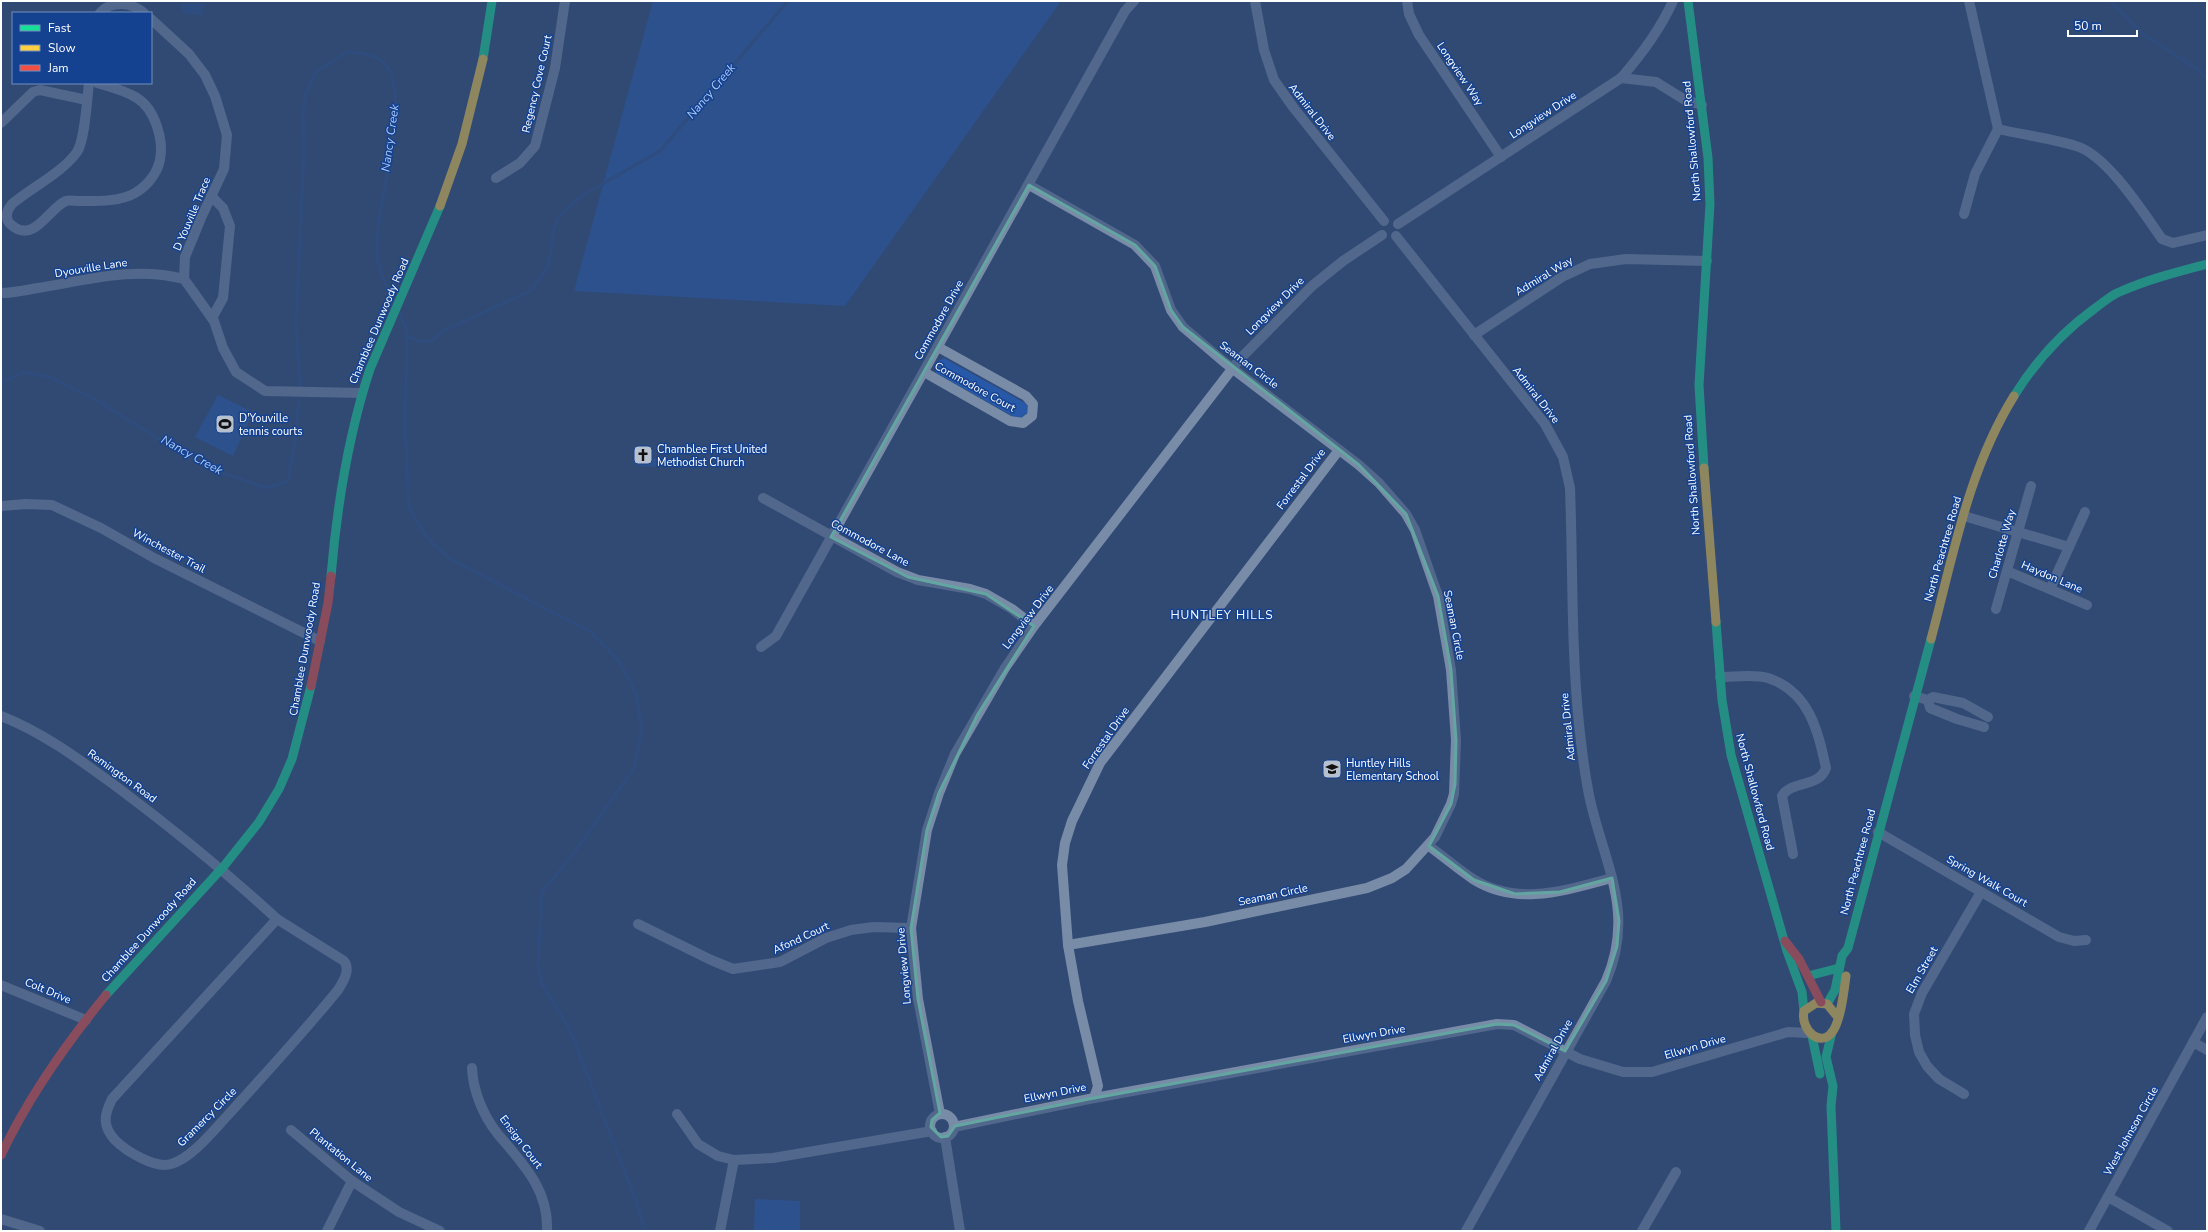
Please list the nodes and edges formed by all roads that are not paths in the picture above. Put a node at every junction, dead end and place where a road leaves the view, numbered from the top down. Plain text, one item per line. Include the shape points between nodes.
1 (492, 1) edge
2 (564, 1) edge
3 (1134, 1) edge
4 (1255, 1) edge
5 (1407, 1) edge
6 (1673, 1) edge
7 (1688, 1) edge
8 (1969, 1) edge
9 (101, 12) edge
10 (142, 12) edge
11 (152, 20) edge
12 (1621, 78) junction
13 (89, 84) edge
14 (99, 84) edge
15 (87, 100) junction
16 (1702, 105) junction
17 (1, 124) edge
18 (1998, 129) junction
19 (1501, 157) junction
20 (496, 178) dead end
21 (1029, 185) junction
22 (212, 196) junction
23 (1964, 214) dead end
24 (1384, 221) junction
25 (1398, 224) junction
26 (1382, 234) junction
27 (2207, 235) edge
28 (1396, 236) junction
29 (1707, 261) junction
30 (2207, 264) edge
31 (184, 279) junction
32 (1, 293) edge
33 (212, 318) junction
34 (1474, 335) junction
35 (938, 347) junction
36 (1233, 368) junction
37 (924, 372) junction
38 (362, 393) junction
39 (1339, 450) junction
40 (2031, 486) dead end
41 (763, 498) dead end
42 (1, 506) edge
43 (2085, 512) dead end
44 (1964, 516) junction
45 (2018, 532) junction
46 (831, 537) junction
47 (2069, 547) junction
48 (2007, 571) junction
49 (2050, 589) junction
50 (2087, 605) dead end
51 (1996, 610) dead end
52 (1034, 626) junction
53 (320, 641) junction
54 (761, 647) dead end
55 (1720, 678) junction
56 (1914, 696) junction
57 (1928, 700) junction
58 (1, 716) edge
59 (1878, 832) junction
60 (1429, 846) junction
61 (1793, 854) dead end
62 (222, 868) junction
63 (1612, 878) junction
64 (1981, 892) junction
65 (277, 919) junction
66 (638, 924) dead end
67 (911, 928) junction
68 (2086, 940) dead end
69 (1785, 941) junction
70 (1068, 945) junction
71 (1848, 948) junction
72 (1839, 968) junction
73 (1808, 976) junction
74 (1, 985) edge
75 (1824, 1003) junction
76 (1803, 1014) junction
77 (1836, 1015) junction
78 (2207, 1018) edge
79 (86, 1020) junction
80 (1788, 1032) junction
81 (1832, 1032) junction
82 (1810, 1034) junction
83 (2193, 1042) junction
84 (2207, 1050) edge
85 (1566, 1051) junction
86 (472, 1068) dead end
87 (1964, 1094) dead end
88 (1094, 1098) junction
89 (1831, 1106) junction
90 (677, 1114) dead end
91 (940, 1114) junction
92 (954, 1127) junction
93 (291, 1130) dead end
94 (932, 1131) junction
95 (945, 1137) junction
96 (1, 1155) edge
97 (734, 1160) junction
98 (1676, 1172) dead end
99 (352, 1181) junction
100 (2108, 1197) junction
101 (1, 1219) edge
102 (40, 1231) edge
103 (327, 1231) edge
104 (440, 1231) edge
105 (546, 1231) edge
106 (720, 1231) edge
107 (960, 1231) edge
108 (1466, 1231) edge
109 (1642, 1231) edge
110 (1836, 1231) edge
111 (2089, 1231) edge
112 (2168, 1231) edge

1 - 38 street, Chamblee Dunwoody Road via 483,62 468,128 440,208
2 - 20 street, Regency Cove Court via 555,68 535,146 520,163
3 - 21 street, Commodore Drive via 1125,11
4 - 24 street, Admiral Drive via 1264,50 1274,80
5 - 19 street, Longview Way via 1409,14 1419,35
6 - 12 street, Longview Drive via 1647,48
7 - 16 street, North Shallowford Road
8 - 18 street
9 - 10 street via 119,2 129,3
11 - 22 street, D Youville Trace via 189,54 205,75 216,96 227,135 227,152 224,169
12 - 16 street via 1656,82 1686,100
12 - 19 street, Longview Drive
13 - 15 street
14 - 15 street via 137,98 147,107 154,119 160,145 160,160 156,170 151,179 134,194 121,198 66,201 40,223 26,231 18,230 10,225 7,218 8,210 18,198 68,162 78,151
15 - 17 street via 40,90 33,92
16 - 29 street, North Shallowford Road via 1710,204
18 - 23 street via 1976,174
18 - 27 street via 2077,146 2094,155 2106,165 2162,239 2173,242
19 - 25 street, Longview Drive
21 - 35 street, Commodore Drive
21 - 36 street, Seaman Circle via 1135,244 1144,252 1161,276 1176,319 1198,341
22 - 31 street, D Youville Trace via 185,256
22 - 33 street via 223,208 230,226 224,298
24 - 25 street via 1390,219
24 - 26 street via 1380,229
25 - 28 street via 1399,231
26 - 28 street via 1390,238
26 - 36 street, Longview Drive via 1312,286 1258,339
28 - 34 street, Admiral Drive
29 - 34 street, Admiral Way via 1626,259 1590,264 1562,277
29 - 55 street, North Shallowford Road via 1699,385
30 - 44 street, North Peachtree Road via 2157,277 2116,294 2075,323 2050,347 2020,384 1999,420 1978,467
31 - 32 street, Dyouville Lane via 147,272
31 - 33 street
33 - 38 street via 223,348 236,372 265,392
34 - 63 street, Admiral Drive via 1545,424 1558,446 1568,473 1579,723 1589,794
35 - 37 street, Commodore Drive
35 - 37 street, Commodore Court via 1026,396 1033,404 1032,416 1023,424 1010,421
36 - 39 street, Seaman Circle
36 - 52 street, Longview Drive
37 - 46 street, Commodore Drive
38 - 53 street, Chamblee Dunwoody Road via 350,439 339,503 328,602
39 - 60 street, Seaman Circle via 1379,483 1406,514 1415,530 1438,596 1451,670 1456,773 1451,804
39 - 70 street, Forrestal Drive via 1100,764 1082,797 1065,842 1062,865
40 - 45 street, Charlotte Way
41 - 46 street, Commodore Lane
42 - 53 street, Winchester Trail via 52,505
43 - 47 street
44 - 45 street
44 - 56 street, North Peachtree Road
45 - 47 street
45 - 48 street, Charlotte Way
46 - 52 street, Commodore Lane via 908,577 986,594 1012,608
46 - 54 street, Commodore Drive via 776,636
47 - 49 street
48 - 49 street, Haydon Lane
48 - 51 street, Charlotte Way
49 - 50 street, Haydon Lane
52 - 67 street, Longview Drive via 1005,668 955,754 939,793 927,830
53 - 62 street, Chamblee Dunwoody Road via 301,737 280,788 247,841
55 - 61 street via 1767,678 1777,682 1795,694 1816,726 1826,768 1824,774 1818,779 1787,790 1782,796
55 - 69 street, North Shallowford Road via 1731,755
56 - 57 street
56 - 59 street, North Peachtree Road
57 - 57 street via 1933,697 1963,703 1986,722 1957,719 1930,708
58 - 62 street, Remington Road via 24,725 69,752
59 - 64 street, Spring Walk Court
59 - 71 street, North Peachtree Road
60 - 63 street via 1474,880 1500,891 1516,894 1560,892
60 - 70 street, Seaman Circle via 1406,869 1367,888 1205,922
62 - 65 street, Gramercy Circle
62 - 79 street, Chamblee Dunwoody Road
63 - 85 street, Admiral Drive via 1618,901 1617,946 1606,981
64 - 68 street, Spring Walk Court via 2059,937 2074,941
64 - 87 street, Elm Street via 1922,992 1914,1014 1919,1052 1927,1066 1939,1079
65 - 65 street, Gramercy Circle via 337,956 350,968 338,990 205,1139 170,1168 129,1152 103,1126 107,1110 121,1087
66 - 67 street, Afond Court via 733,969 780,962 826,938 850,930 874,927
67 - 91 street, Longview Drive via 918,999
69 - 73 street, North Shallowford Road via 1792,948
69 - 76 street, North Shallowford Road via 1787,957 1803,992
70 - 88 street, Forrestal Drive via 1098,1086
71 - 72 street, North Peachtree Road via 1842,956
71 - 77 street, North Peachtree Road via 1850,958 1843,996
72 - 73 street
72 - 75 street, North Peachtree Road via 1835,990
73 - 75 street, North Shallowford Road
74 - 79 street, Colt Drive
75 - 76 street via 1811,1004
75 - 77 street
76 - 80 street
76 - 82 street, North Peachtree Road via 1802,1023
77 - 81 street, North Peachtree Road via 1837,1024
78 - 83 street, West Johnson Circle
79 - 96 street, Chamblee Dunwoody Road via 37,1084
80 - 82 street, Ellwyn Drive
80 - 85 street, Ellwyn Drive via 1652,1072 1623,1072 1595,1065
81 - 82 street via 1823,1037
81 - 89 street, North Peachtree Road via 1826,1057 1832,1086
82 - 89 street, North Peachtree Road
83 - 84 street
83 - 100 street, West Johnson Circle
85 - 88 street, Ellwyn Drive via 1514,1025 1497,1024
85 - 108 street, Admiral Drive
86 - 105 street, Ensign Court via 474,1090 485,1113 496,1132 535,1180 542,1194
88 - 92 street, Ellwyn Drive
89 - 110 street, North Peachtree Road
90 - 97 street via 698,1144 718,1156
91 - 92 street via 949,1116
91 - 94 street via 932,1120
92 - 95 street via 951,1134
93 - 99 street, Plantation Lane
94 - 95 street via 937,1136
94 - 97 street via 773,1158
95 - 107 street
97 - 106 street
98 - 109 street
99 - 103 street
99 - 104 street, Plantation Lane via 399,1212
100 - 111 street, West Johnson Circle
100 - 112 street
101 - 102 street

